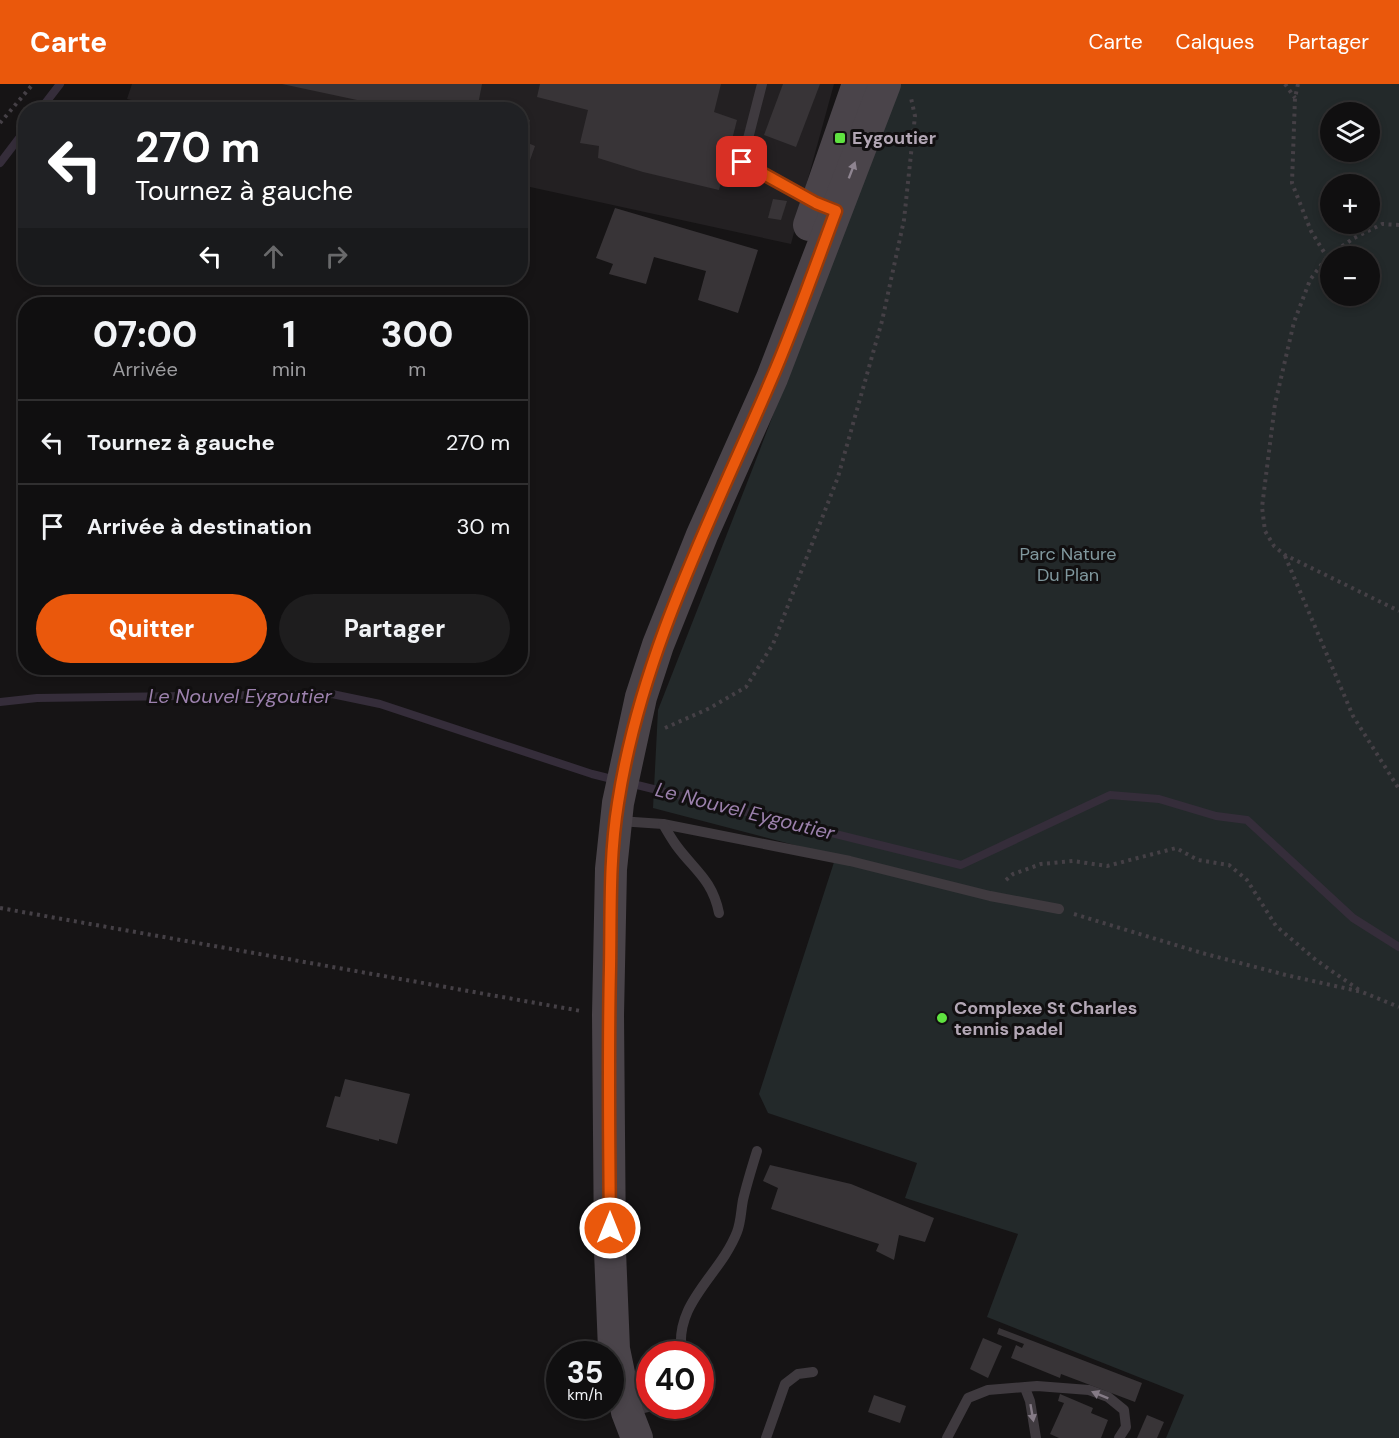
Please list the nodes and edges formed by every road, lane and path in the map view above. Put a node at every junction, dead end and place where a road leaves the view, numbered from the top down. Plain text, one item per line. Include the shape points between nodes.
1 (33, 84) edge
2 (762, 84) edge
3 (858, 84) edge
4 (1285, 84) edge
5 (1298, 84) edge
6 (898, 89) edge
7 (1295, 98) junction
8 (0, 123) edge
9 (826, 207) junction
10 (1399, 225) edge
11 (1320, 246) edge
12 (1343, 246) edge
13 (1320, 266) edge
14 (1284, 555) junction
15 (1399, 611) edge
16 (645, 738) junction
17 (1399, 789) edge
18 (617, 812) junction
19 (663, 824) junction
20 (990, 896) junction
21 (0, 908) edge
22 (1059, 909) joint
23 (719, 913) dead end
24 (1362, 992) junction
25 (1399, 1007) edge
26 (608, 1016) junction
27 (757, 1151) dead end
28 (680, 1341) edge
29 (813, 1372) dead end
30 (1025, 1388) junction
31 (636, 1410) edge
32 (766, 1438) edge
33 (947, 1438) edge
34 (1036, 1438) edge
35 (1119, 1438) edge

1 - 8 path
2 - 9 lane via 742,162
3 - 9 street
4 - 7 path
5 - 7 path
9 -> 6 street
6 - 16 path via 915,116 904,220 882,321 838,477 773,644 746,687
7 - 11 path via 1292,183
9 - 16 street via 755,374 702,535 658,645 641,697
10 - 12 path via 1382,224
13 - 14 path via 1310,280 1294,322 1275,404 1262,507 1265,531
14 - 15 path
14 - 17 path via 1353,716
16 - 18 street
18 - 19 lane
18 - 26 street via 611,868
19 - 20 lane via 850,861
19 - 23 lane via 716,898
20 - 22 lane
20 - 24 path via 1012,874 1041,864 1073,861 1107,866 1176,848 1198,860 1229,865 1247,880 1276,926
21 - 26 path
22 - 24 path via 1202,953
24 - 25 path
26 - 31 street via 614,1348
27 - 28 lane via 738,1231 682,1320
29 - 32 lane via 798,1374 785,1384
30 - 33 lane via 987,1390 968,1398
30 -> 34 lane
35 -> 30 lane via 1126,1427 1124,1410 1108,1397 1089,1390

